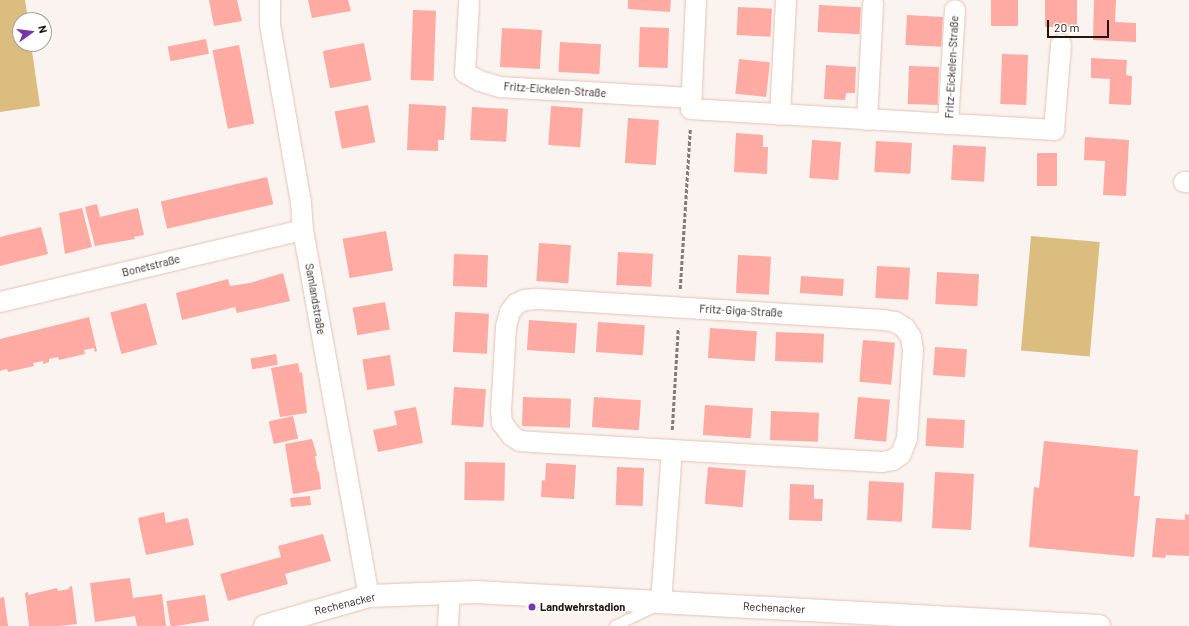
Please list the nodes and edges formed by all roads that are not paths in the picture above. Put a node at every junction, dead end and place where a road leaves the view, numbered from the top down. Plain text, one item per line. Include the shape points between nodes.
1 (270, 0) edge
2 (696, 0) edge
3 (786, 0) edge
4 (469, 4) dead end
5 (874, 4) dead end
6 (955, 10) dead end
7 (1060, 44) dead end
8 (691, 104) junction
9 (780, 115) junction
10 (867, 120) junction
11 (948, 124) junction
12 (303, 230) junction
13 (0, 302) edge
14 (672, 450) junction
15 (450, 593) junction
16 (369, 596) junction
17 (661, 603) junction
18 (265, 626) edge
19 (448, 626) edge
20 (615, 626) edge
21 (1099, 626) edge

1 - 12 street, Samlandstraße via 270,25 301,202
2 - 8 street
3 - 9 street
4 - 8 street, Fritz-Eickelen-Straße via 465,73 480,80 500,87
5 - 10 street
6 - 11 street, Fritz-Eickelen-Straße
7 - 11 street, Fritz-Eickelen-Straße via 1054,130
8 - 9 street, Fritz-Eickelen-Straße
9 - 10 street, Fritz-Eickelen-Straße
10 - 11 street, Fritz-Eickelen-Straße
12 - 13 street, Bonetstraße
12 - 16 street, Samlandstraße
14 - 14 street, Fritz-Giga-Straße via 882,462 893,460 901,454 907,438 913,350 911,337 905,328 895,322 536,299 516,304 510,312 506,327 501,411 505,429 520,441
14 - 17 street
15 - 16 street, Rechenacker
15 - 17 street, Rechenacker via 483,592
15 - 19 street
16 - 18 street, Rechenacker
17 - 20 lane
17 - 21 street, Rechenacker

